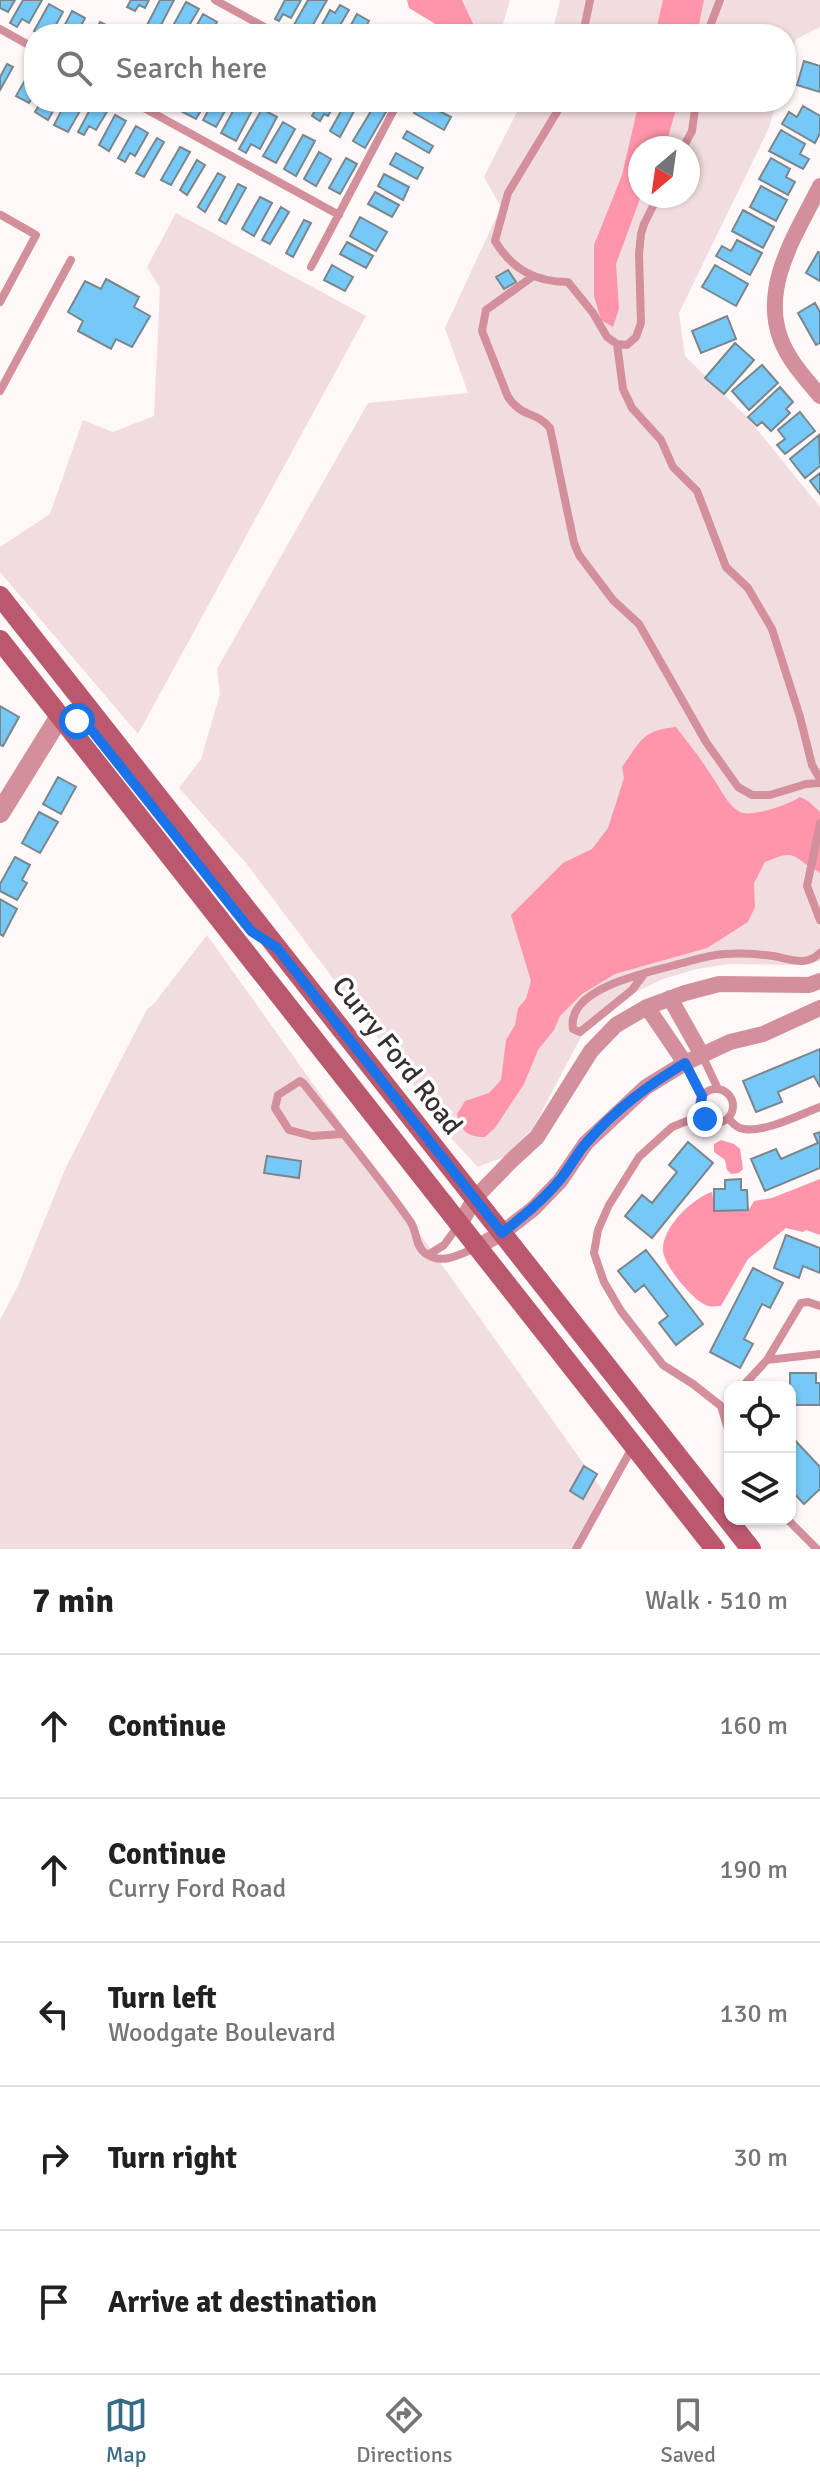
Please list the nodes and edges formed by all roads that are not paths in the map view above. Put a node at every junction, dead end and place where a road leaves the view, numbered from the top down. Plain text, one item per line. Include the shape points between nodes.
1 (215, 0) edge
2 (590, 0) edge
3 (720, 0) edge
4 (259, 24) edge
5 (585, 24) edge
6 (711, 24) edge
7 (0, 29) edge
8 (24, 42) edge
9 (151, 112) edge
10 (393, 112) edge
11 (557, 112) edge
12 (695, 112) edge
13 (689, 136) edge
14 (820, 186) edge
15 (652, 208) edge
16 (1, 215) edge
17 (339, 215) junction
18 (71, 260) dead end
19 (311, 267) dead end
20 (532, 277) junction
21 (0, 302) edge
22 (617, 344) junction
23 (0, 391) edge
24 (820, 396) edge
25 (0, 596) edge
26 (0, 638) edge
27 (70, 685) junction
28 (60, 716) junction
29 (820, 781) edge
30 (6, 787) edge
31 (0, 813) edge
32 (820, 823) edge
33 (820, 920) edge
34 (277, 948) junction
35 (820, 953) edge
36 (645, 973) junction
37 (820, 981) edge
38 (670, 998) junction
39 (647, 1007) junction
40 (820, 1008) edge
41 (702, 1055) junction
42 (685, 1063) junction
43 (718, 1089) junction
44 (702, 1096) junction
45 (820, 1107) edge
46 (702, 1115) junction
47 (728, 1118) junction
48 (343, 1134) junction
49 (475, 1198) junction
50 (460, 1224) junction
51 (502, 1233) junction
52 (477, 1247) junction
53 (428, 1255) junction
54 (820, 1306) edge
55 (820, 1354) edge
56 (767, 1360) junction
57 (748, 1381) edge
58 (724, 1403) edge
59 (721, 1406) junction
60 (724, 1416) edge
61 (634, 1444) junction
62 (793, 1525) edge
63 (576, 1549) edge
64 (715, 1549) edge
65 (751, 1549) edge
66 (817, 1549) edge

1 - 4 lane
2 - 5 lane
3 - 6 lane
7 - 8 lane
9 - 17 lane
10 - 17 lane
11 - 20 lane via 508,193 495,241 504,256
12 - 13 lane
14 - 24 street via 780,269 774,297 781,342
15 - 22 lane via 641,234 641,323 627,345
16 - 21 lane via 36,235
17 - 19 lane
18 - 23 lane
20 - 22 lane via 568,282
20 - 29 lane via 486,310 482,331 513,405 550,428 579,555 639,624 738,787 752,795 770,795
22 - 29 lane via 623,389 632,408 661,440 673,467 697,491 726,567 748,588 772,629
25 - 27 main road, Curry Ford Road
26 - 27 main road via 48,685
26 - 28 main road, Curry Ford Road
27 - 34 main road, Curry Ford Road
28 - 30 street
28 - 34 main road via 93,732 251,931
28 - 50 main road, Curry Ford Road
30 - 31 street
32 - 33 lane via 807,877
34 - 49 main road, Curry Ford Road
35 - 36 lane via 799,961 722,954
36 - 36 lane via 587,998 574,1013 573,1029 580,1032
37 - 38 street via 719,984
38 - 39 street
38 - 41 street
39 - 42 street
39 - 49 street via 616,1025 591,1051 537,1137
40 - 41 street
41 - 42 street
41 - 43 lane
42 - 44 lane
42 - 51 street via 612,1117 560,1181
43 - 44 lane
43 - 47 lane via 733,1103
44 - 46 lane
45 - 47 lane via 746,1130
46 - 47 lane via 714,1123
46 - 59 lane via 672,1127 639,1157 609,1205 594,1253 621,1311 663,1365
48 - 48 lane via 300,1081 278,1095 275,1108 289,1130 312,1136
48 - 53 lane via 410,1220
49 - 50 street
49 - 51 main road, Curry Ford Road
50 - 52 main road, Curry Ford Road
50 - 53 lane
51 - 52 street
51 - 65 main road, Curry Ford Road
52 - 53 lane via 444,1259
52 - 61 main road, Curry Ford Road
54 - 56 lane via 801,1303
55 - 56 lane
56 - 57 lane
58 - 59 lane
59 - 60 lane
61 - 63 lane
61 - 64 main road, Curry Ford Road
62 - 66 lane

